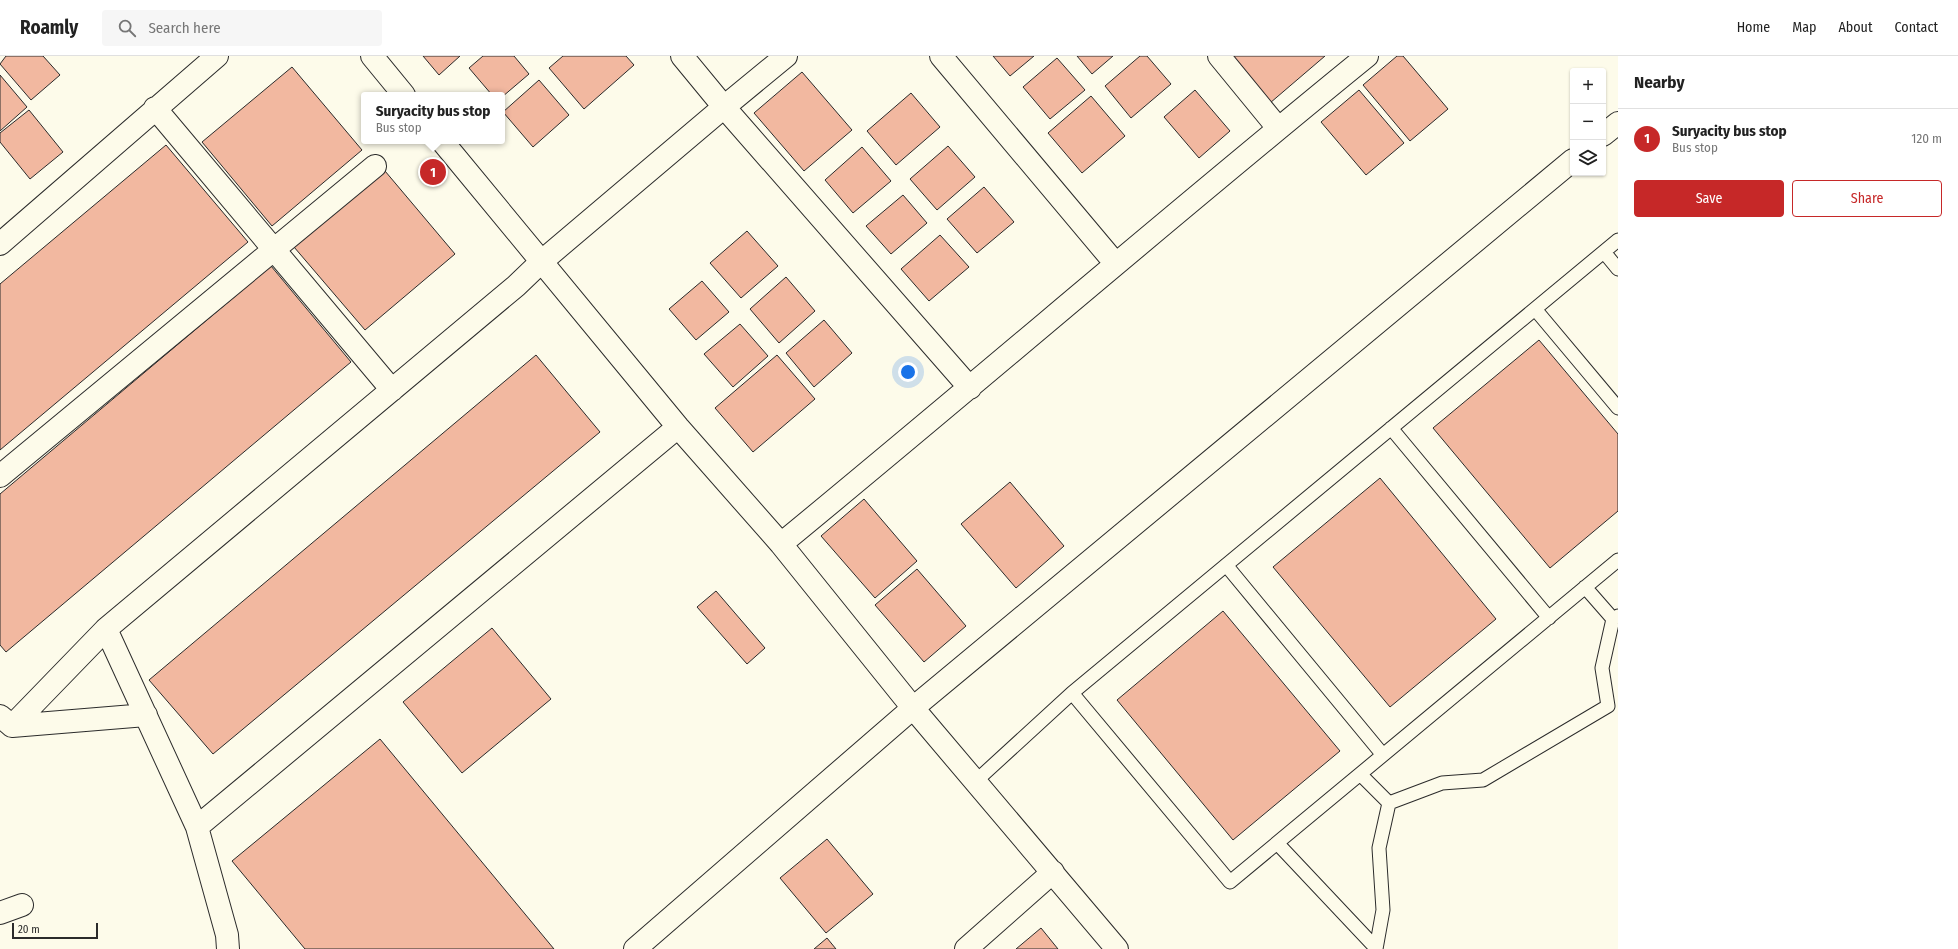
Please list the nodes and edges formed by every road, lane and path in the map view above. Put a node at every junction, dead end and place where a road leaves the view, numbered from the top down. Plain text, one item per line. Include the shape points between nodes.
1 (217, 56) edge
2 (372, 56) edge
3 (682, 56) edge
4 (786, 56) edge
5 (941, 56) edge
6 (1219, 56) edge
7 (1367, 56) edge
8 (402, 92) edge
9 (724, 106) junction
10 (155, 108) junction
11 (1618, 123) edge
12 (1278, 128) junction
13 (1606, 133) edge
14 (444, 144) edge
15 (1570, 162) edge
16 (375, 166) dead end
17 (1618, 240) edge
18 (0, 244) edge
19 (274, 250) junction
20 (1604, 252) junction
21 (542, 262) junction
22 (1116, 263) junction
23 (1618, 269) edge
24 (1536, 309) junction
25 (970, 388) junction
26 (392, 390) junction
27 (1618, 408) edge
28 (678, 427) junction
29 (1391, 428) junction
30 (0, 476) edge
31 (781, 544) junction
32 (1618, 560) edge
33 (1226, 565) junction
34 (1585, 587) junction
35 (1615, 617) edge
36 (1549, 618) junction
37 (106, 629) junction
38 (1072, 693) junction
39 (913, 708) junction
40 (146, 715) junction
41 (6, 721) edge
42 (1383, 755) junction
43 (1360, 774) junction
44 (976, 781) junction
45 (1389, 803) junction
46 (197, 827) junction
47 (1277, 843) junction
48 (1053, 872) junction
49 (22, 905) dead end
50 (0, 913) edge
51 (1375, 948) edge
52 (228, 949) edge
53 (635, 949) edge
54 (966, 949) edge
55 (1117, 949) edge

1 - 10 street
2 - 8 street
3 - 9 street
4 - 9 street
5 - 22 street
6 - 12 street
7 - 12 street
9 - 21 street
9 - 25 street
10 - 18 street
10 - 19 street
11 - 13 street
12 - 22 street
14 - 21 street
15 - 39 street
16 - 19 street
17 - 20 lane
19 - 26 street
19 - 30 street
20 - 23 lane
20 - 24 lane
21 - 26 street
21 - 28 street
22 - 25 street
24 - 27 lane
24 - 29 lane
25 - 31 street
26 - 37 street
28 - 31 street
28 - 46 street
29 - 33 lane
29 - 36 lane
31 - 39 street
32 - 34 lane
33 - 38 lane
33 - 42 lane
34 - 35 lane
34 - 36 lane
35 - 45 lane via 1602,668 1608,706 1483,780 1442,783
36 - 42 lane
37 - 40 street
37 - 41 street
38 - 44 lane
38 - 47 lane via 1230,882
39 - 44 street
39 - 53 street
40 - 41 street
40 - 46 street
42 - 43 lane
43 - 45 lane
43 - 47 lane
44 - 48 street
45 - 51 lane via 1379,848 1383,910
46 - 52 street via 227,935
47 - 51 lane
48 - 54 street
48 - 55 street
49 - 50 street

